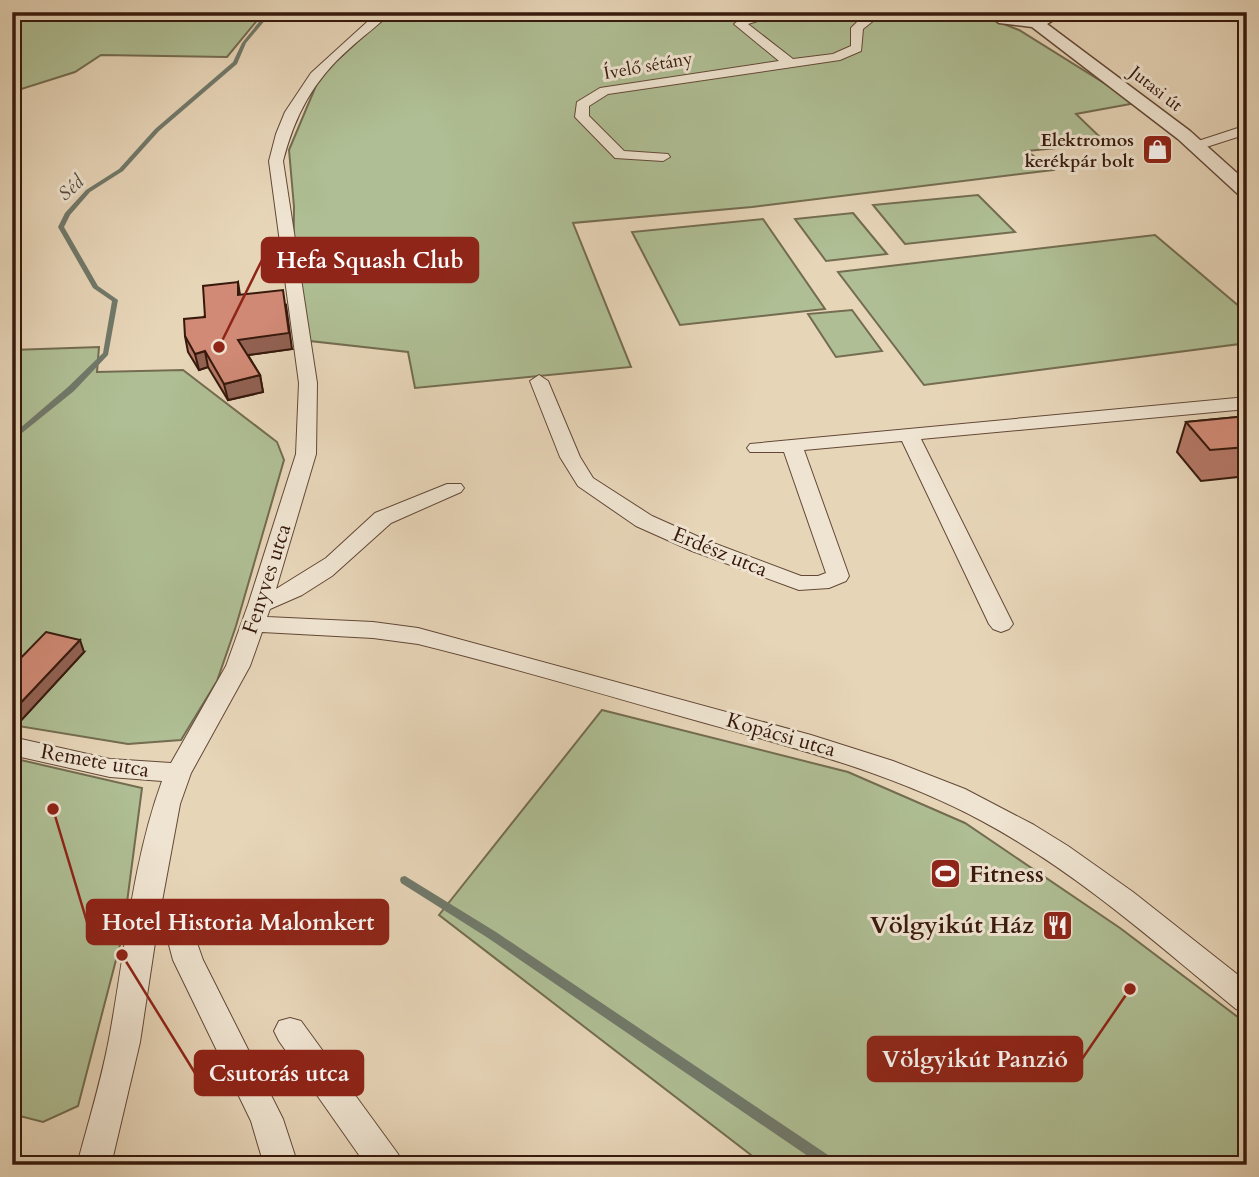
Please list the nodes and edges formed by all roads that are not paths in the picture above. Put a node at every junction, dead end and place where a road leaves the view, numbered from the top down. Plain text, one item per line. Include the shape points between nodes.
1 (385, 12) edge
2 (992, 14) edge
3 (870, 17) junction
4 (1043, 18) edge
5 (12, 57) edge
6 (12, 62) edge
7 (790, 63) junction
8 (1247, 129) edge
9 (1197, 146) junction
10 (663, 157) dead end
11 (1247, 192) edge
12 (539, 381) dead end
13 (1247, 403) edge
14 (909, 434) junction
15 (792, 445) junction
16 (757, 448) dead end
17 (454, 488) dead end
18 (257, 614) junction
19 (1000, 624) dead end
20 (12, 746) edge
21 (178, 773) junction
22 (144, 918) junction
23 (1247, 1000) edge
24 (290, 1031) dead end
25 (94, 1165) edge
26 (281, 1165) edge
27 (386, 1165) edge

1 - 18 street, Fenyves utca via 319,67 293,107 276,161 309,410 306,454
2 - 3 street
2 - 4 street, Jutasi út via 1011,22
3 - 7 street, Ívelő sétány via 858,29 857,48 836,57
3 - 7 street via 788,14 755,17 740,24
4 - 9 street, Jutasi út
5 - 6 street
7 - 10 street, Ívelő sétány via 605,91 582,106 582,117 620,155
8 - 9 street
9 - 11 street, Jutasi út
12 - 15 street, Erdész utca via 570,457 585,481 644,521 700,546 799,583 821,583 838,576
13 - 14 street
14 - 15 street
14 - 19 street
15 - 16 street
17 - 18 street via 382,519 328,569
18 - 21 street, Fenyves utca via 222,698
18 - 23 street, Kopácsi utca via 431,639 855,756 933,785 992,814 1109,891
20 - 21 street, Remete utca via 110,768
21 - 22 street, Fenyves utca via 167,804
22 - 25 street, Fenyves utca via 124,1042
22 - 26 street via 181,934 188,960 267,1119
24 - 27 street

